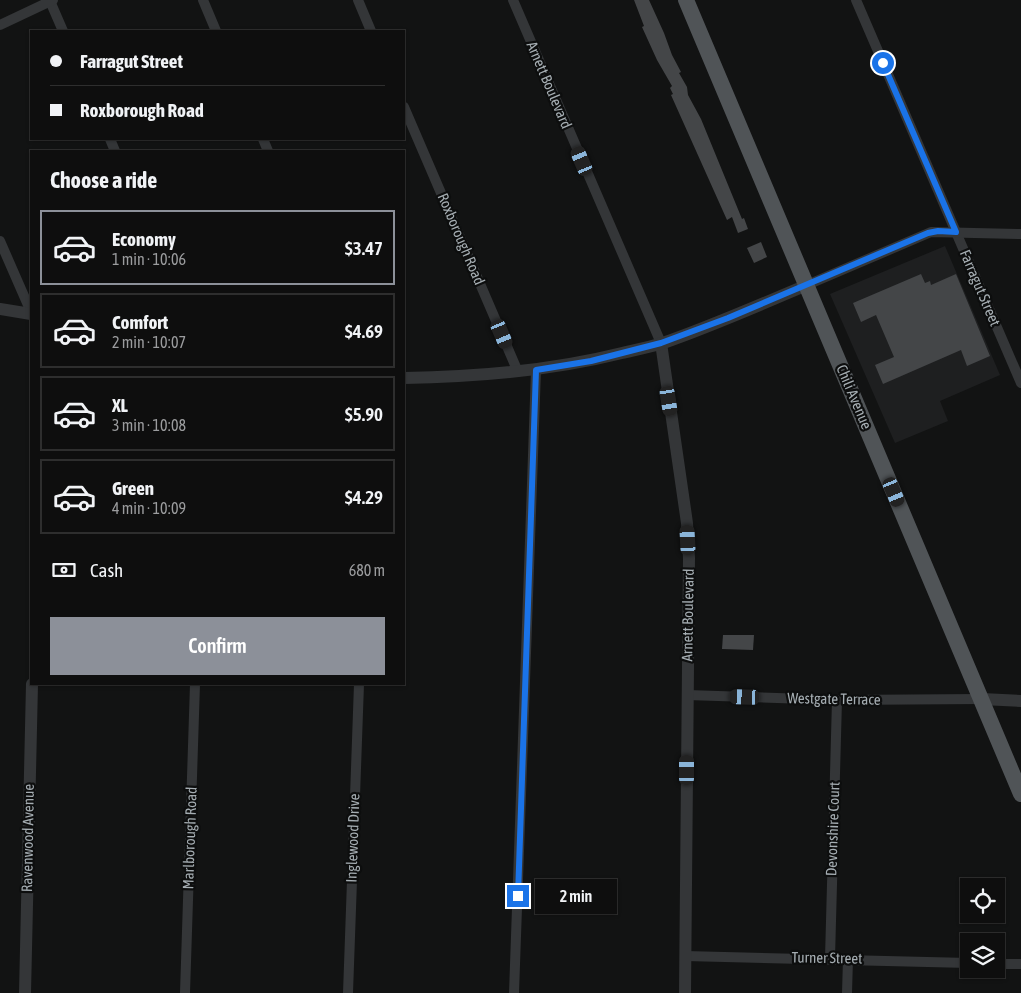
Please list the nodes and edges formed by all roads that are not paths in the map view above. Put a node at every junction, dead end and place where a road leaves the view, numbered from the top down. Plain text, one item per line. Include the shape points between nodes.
1 (203, 0) edge
2 (358, 0) edge
3 (513, 0) edge
4 (686, 0) edge
5 (856, 0) edge
6 (52, 1) edge
7 (0, 25) edge
8 (63, 30) edge
9 (216, 30) edge
10 (371, 30) edge
11 (405, 109) edge
12 (956, 232) junction
13 (1021, 234) edge
14 (0, 241) edge
15 (807, 285) junction
16 (0, 309) edge
17 (30, 311) edge
18 (30, 313) edge
19 (661, 343) junction
20 (536, 370) junction
21 (518, 372) junction
22 (405, 378) edge
23 (1021, 383) edge
24 (32, 685) edge
25 (195, 685) edge
26 (359, 685) edge
27 (687, 696) junction
28 (837, 700) junction
29 (982, 700) junction
30 (1021, 701) edge
31 (1021, 794) edge
32 (685, 956) junction
33 (830, 958) junction
34 (848, 959) junction
35 (960, 963) edge
36 (1005, 964) edge
37 (1021, 964) edge
38 (25, 993) edge
39 (185, 993) edge
40 (348, 993) edge
41 (514, 993) edge
42 (685, 993) edge
43 (847, 993) edge

1 - 9 street
2 - 10 street
3 - 19 street, Arnett Boulevard
4 - 15 main road, Chili Avenue
5 - 12 street, Farragut Street
6 - 7 street
6 - 8 street
11 - 21 street, Roxborough Road
12 - 13 street
12 - 15 street via 928,233
12 - 23 street, Farragut Street
14 - 17 street
15 - 19 street
15 - 29 main road, Chili Avenue
16 - 18 street
19 - 20 street via 591,361
19 - 27 street, Arnett Boulevard via 687,523
20 - 21 street
20 - 41 street
21 - 22 street
24 - 38 street, Ravenwood Avenue
25 - 39 street, Marlborough Road
26 - 40 street, Inglewood Drive
27 - 28 street, Westgate Terrace
27 - 32 street, Arnett Boulevard
28 - 29 street, Westgate Terrace
28 - 33 street, Devonshire Court
29 - 30 street
29 - 31 main road, Chili Avenue
32 - 33 street, Turner Street
32 - 42 street, Arnett Boulevard
33 - 34 street, Turner Street
34 - 35 street, Turner Street
34 - 43 street
36 - 37 street

